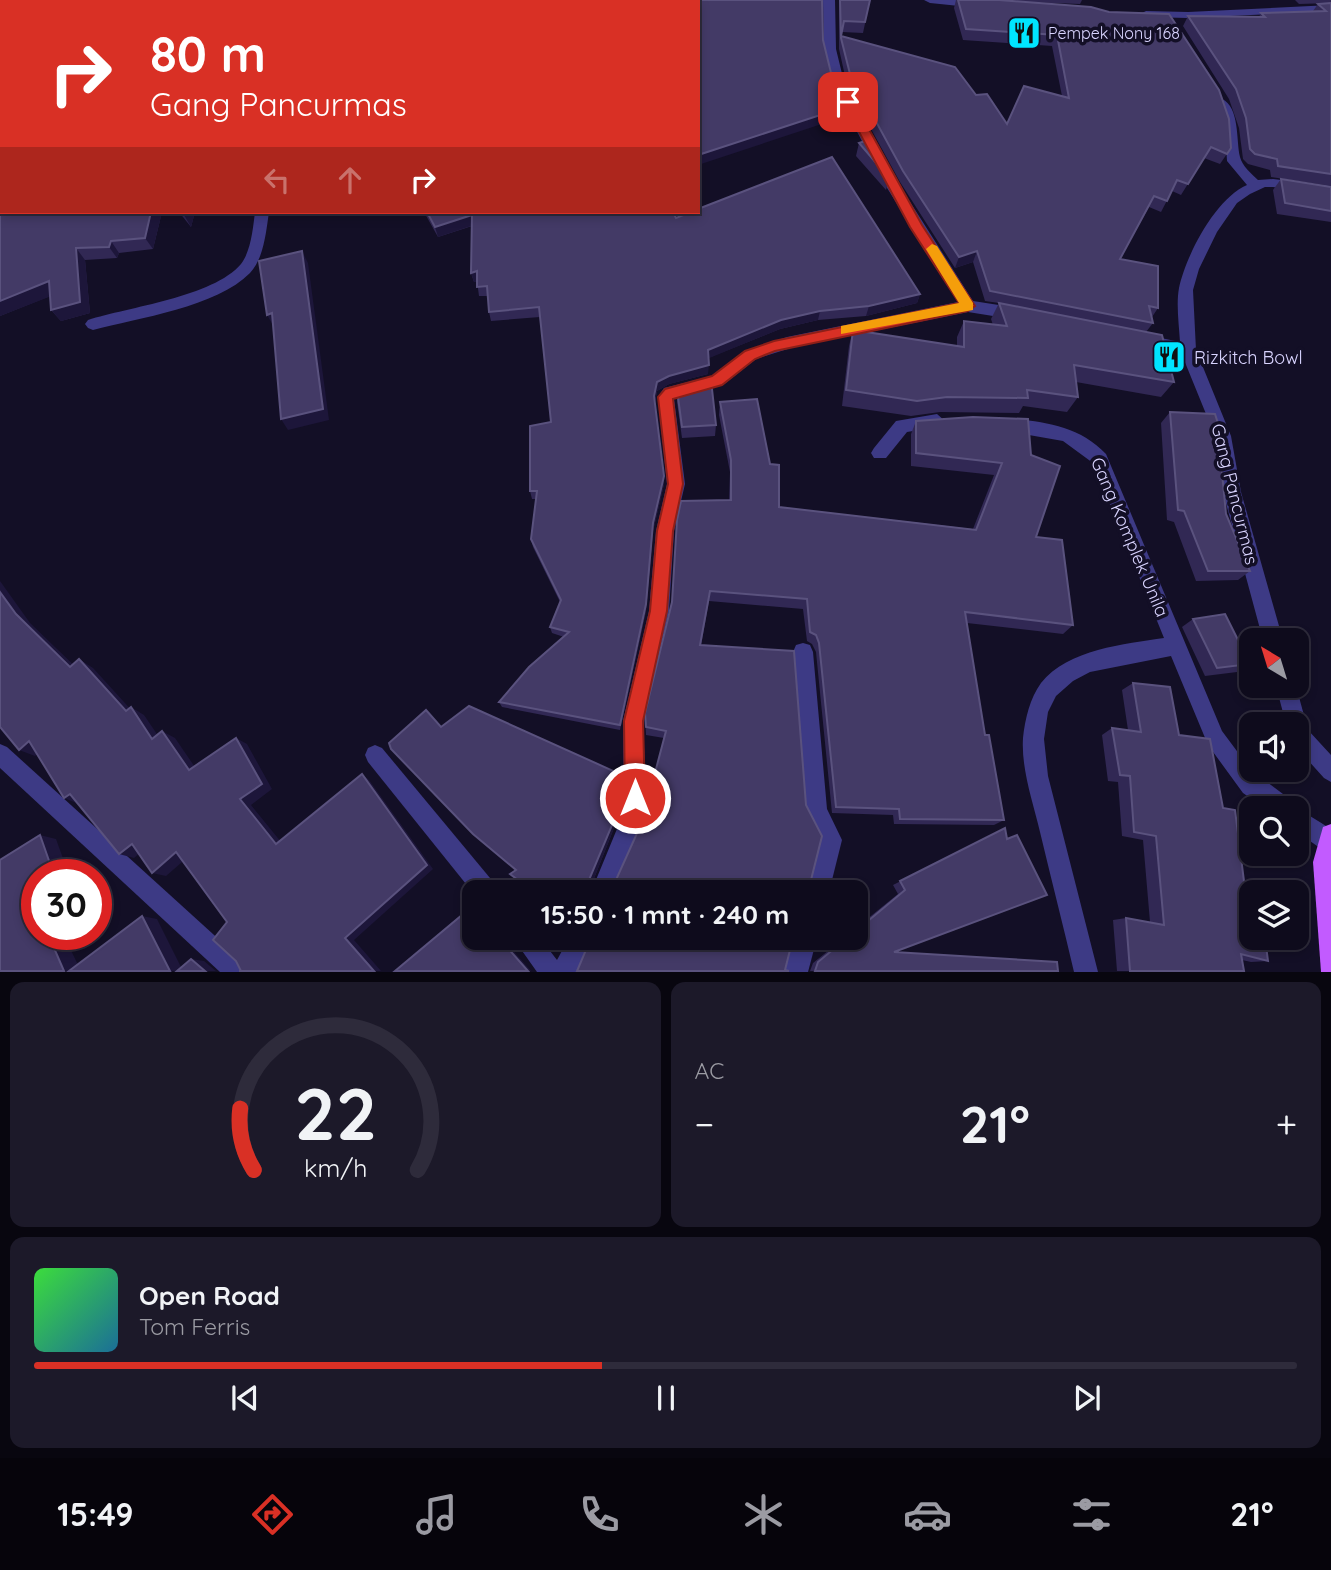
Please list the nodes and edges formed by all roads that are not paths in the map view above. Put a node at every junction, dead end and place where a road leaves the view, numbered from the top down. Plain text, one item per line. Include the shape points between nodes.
1 (829, 0) edge
2 (930, 0) edge
3 (1177, 0) edge
4 (993, 6) edge
5 (1331, 8) edge
6 (1131, 13) edge
7 (1188, 15) junction
8 (1214, 89) edge
9 (1331, 191) edge
10 (1244, 193) junction
11 (261, 214) edge
12 (968, 306) junction
13 (1037, 318) edge
14 (93, 324) dead end
15 (1130, 338) edge
16 (1188, 350) junction
17 (955, 420) edge
18 (992, 423) edge
19 (880, 453) dead end
20 (1270, 628) edge
21 (1175, 646) junction
22 (803, 652) dead end
23 (1309, 746) edge
24 (0, 754) edge
25 (375, 755) dead end
26 (1331, 771) edge
27 (1266, 796) edge
28 (1309, 826) edge
29 (1330, 838) edge
30 (477, 880) edge
31 (607, 880) edge
32 (821, 880) edge
33 (535, 950) edge
34 (575, 950) edge
35 (802, 950) edge
36 (1331, 967) edge
37 (237, 971) edge
38 (552, 971) edge
39 (564, 971) edge
40 (796, 971) edge
41 (1086, 971) edge

1 - 12 street via 835,72 867,141
2 - 4 street
3 - 7 street
5 - 7 street
6 - 7 street via 1170,19
8 - 10 street via 1231,128 1234,161
9 - 10 street via 1273,183
10 - 16 street, Gang Pancurmas via 1192,269 1186,290
11 - 14 street via 247,267 233,279 196,295
12 - 13 street
12 - 31 street via 774,346 750,355 717,381 666,397 676,484 665,531 659,611 633,721 635,798 630,824
15 - 16 street
16 - 20 street, Gang Pancurmas via 1223,436 1232,492
17 - 19 street via 902,426
18 - 21 street, Gang Komplek Unila via 1063,431 1088,445 1100,459
21 - 27 street, Gang Komplek Unila via 1215,737 1251,785
21 - 41 street via 1114,656 1061,675 1039,704 1034,720 1037,776
22 - 32 street via 817,811 831,840
23 - 26 street
24 - 37 street
25 - 30 street
28 - 29 street
29 - 36 main road via 1324,862
33 - 38 street
34 - 39 street
35 - 40 street

